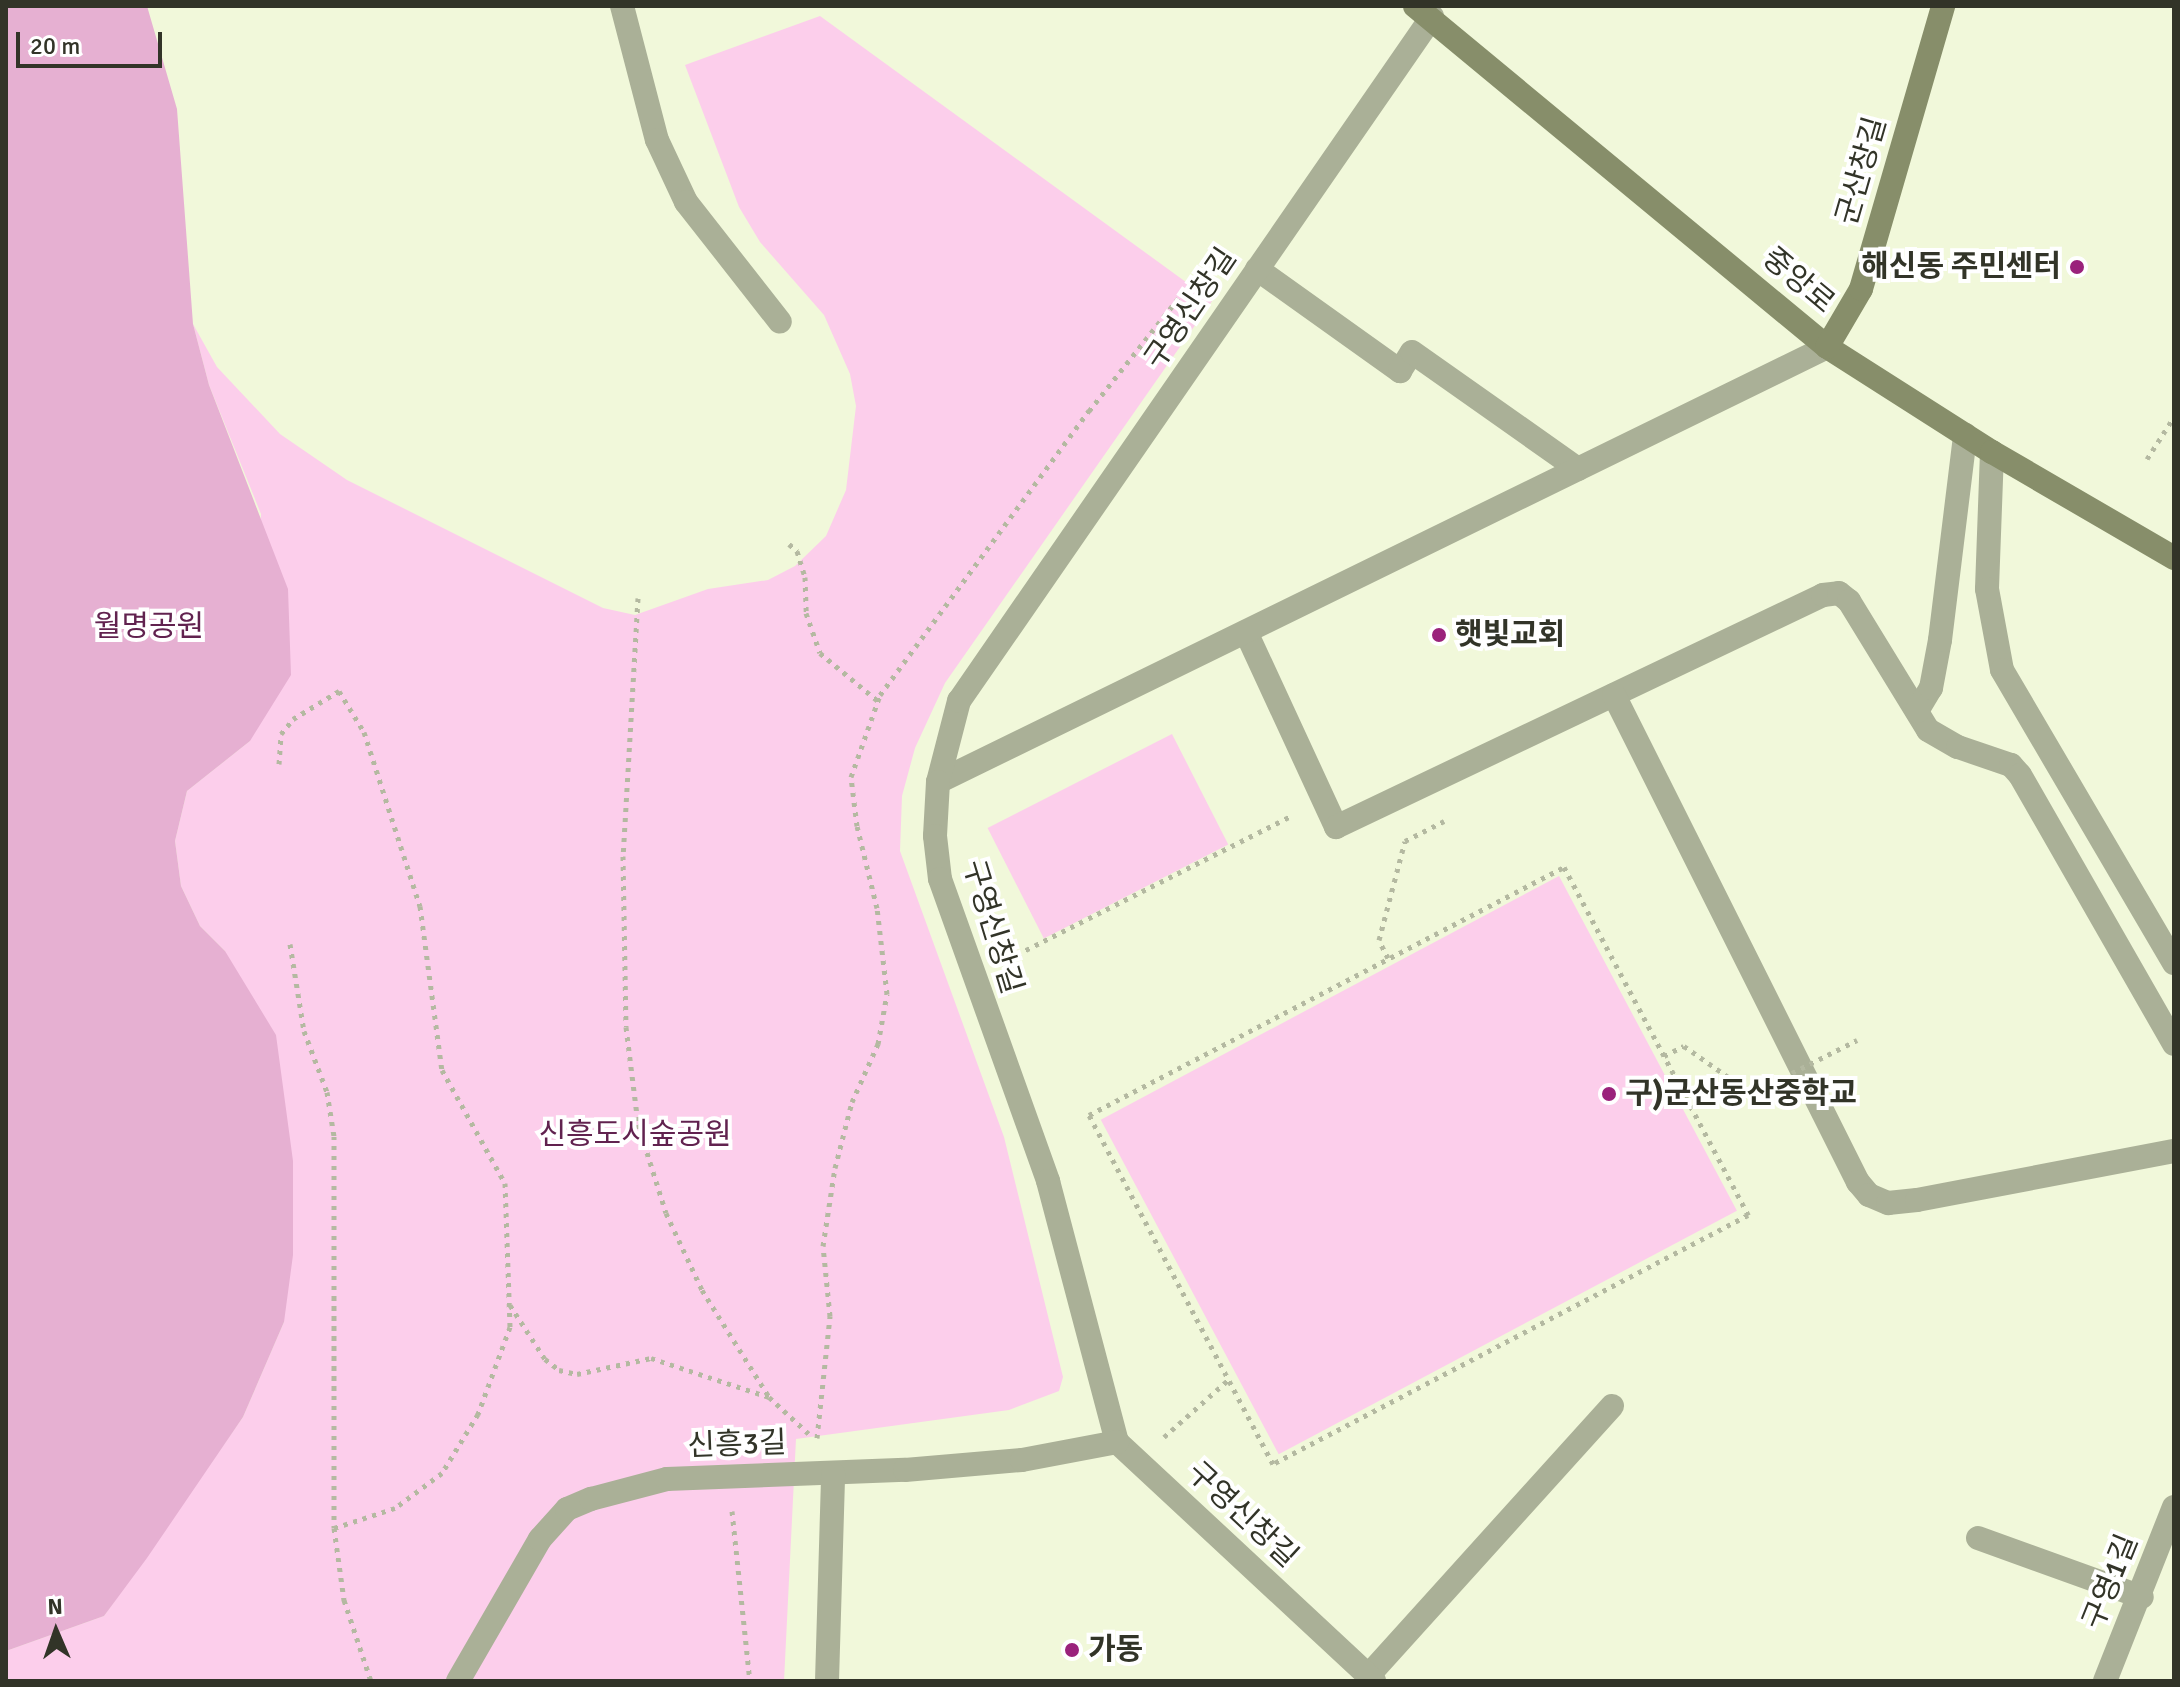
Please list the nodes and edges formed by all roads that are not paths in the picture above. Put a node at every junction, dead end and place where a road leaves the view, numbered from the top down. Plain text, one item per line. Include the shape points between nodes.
1 (622, 6) edge
2 (1943, 6) edge
3 (1430, 10) edge
4 (1257, 269) junction
5 (780, 322) dead end
6 (1827, 347) junction
7 (1965, 435) junction
8 (1992, 452) junction
9 (1578, 469) junction
10 (2174, 558) edge
11 (1246, 632) junction
12 (1614, 695) junction
13 (1917, 711) junction
14 (938, 782) junction
15 (2174, 963) edge
16 (2174, 1044) edge
17 (2174, 1151) edge
18 (1612, 1406) dead end
19 (1117, 1442) junction
20 (833, 1474) junction
21 (2174, 1507) edge
22 (1978, 1538) dead end
23 (2142, 1597) junction
24 (1371, 1678) edge
25 (458, 1681) edge
26 (827, 1681) edge
27 (2105, 1681) edge

1 - 5 street via 657,140 686,202
2 - 6 street, 군산창길 via 1861,289
3 - 4 street, 구영신창길
3 - 6 street, 중앙로
4 - 9 street via 1400,371 1412,352
4 - 14 street, 구영신창길 via 959,701
6 - 7 street, 중앙로
6 - 9 street
7 - 8 street, 중앙로
7 - 13 street via 1940,640 1931,688
8 - 10 street, 중앙로
8 - 15 street via 1987,589 2002,670
9 - 11 street
11 - 12 street via 1336,827
11 - 14 street
12 - 13 street via 1823,595 1839,593
12 - 17 street via 1869,1195 1888,1203 1917,1200
13 - 16 street via 1934,735 2011,765 2020,775
14 - 19 street, 구영신창길 via 935,836 940,879 1048,1181
18 - 24 street
19 - 20 street, 신흥3길 via 1022,1460
19 - 24 street, 구영신창길
20 - 25 street, 신흥3길 via 646,1482 567,1509 540,1539
20 - 26 street
21 - 23 street, 구영1길
22 - 23 street
23 - 27 street, 구영1길

